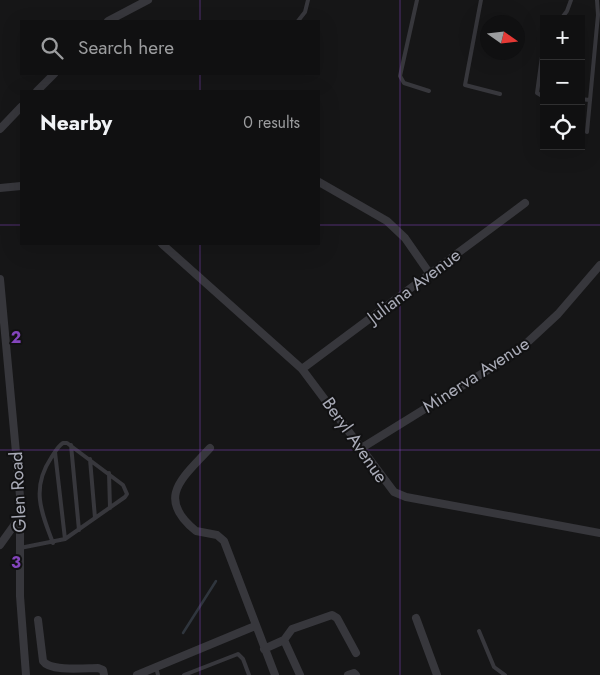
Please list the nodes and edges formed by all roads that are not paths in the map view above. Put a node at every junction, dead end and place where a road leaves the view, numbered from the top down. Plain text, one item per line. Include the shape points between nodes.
1 (148, 0) edge
2 (308, 0) edge
3 (417, 0) edge
4 (481, 0) edge
5 (571, 0) edge
6 (597, 0) edge
7 (563, 15) edge
8 (110, 20) edge
9 (299, 20) edge
10 (540, 66) edge
11 (53, 75) edge
12 (38, 90) edge
13 (429, 91) dead end
14 (500, 94) dead end
15 (540, 95) edge
16 (585, 100) edge
17 (589, 100) junction
18 (20, 108) edge
19 (0, 129) edge
20 (587, 132) dead end
21 (320, 183) edge
22 (20, 186) edge
23 (0, 188) edge
24 (525, 203) dead end
25 (163, 245) edge
26 (600, 265) edge
27 (430, 274) junction
28 (0, 279) edge
29 (302, 368) junction
30 (71, 445) junction
31 (210, 448) dead end
32 (360, 449) junction
33 (55, 452) junction
34 (90, 459) junction
35 (109, 473) junction
36 (110, 508) junction
37 (20, 517) junction
38 (95, 518) junction
39 (79, 530) junction
40 (600, 533) edge
41 (65, 539) junction
42 (53, 543) junction
43 (0, 545) edge
44 (20, 548) junction
45 (416, 618) dead end
46 (38, 620) dead end
47 (255, 626) junction
48 (479, 631) dead end
49 (284, 640) junction
50 (264, 648) junction
51 (356, 653) dead end
52 (157, 671) edge
53 (26, 675) edge
54 (104, 675) edge
55 (137, 675) edge
56 (184, 675) edge
57 (249, 675) edge
58 (275, 675) edge
59 (300, 675) edge
60 (348, 675) edge
61 (356, 675) edge
62 (437, 675) edge
63 (505, 675) edge

1 - 8 street
2 - 9 lane
3 - 13 lane via 400,76 404,83
4 - 14 lane via 465,85
5 - 7 lane
6 - 17 lane
10 - 15 lane via 537,84 537,94
11 - 12 street
16 - 17 lane
17 - 20 lane
18 - 19 street
21 - 27 street via 387,221 405,238
22 - 23 street
24 - 27 street, Juliana Avenue
25 - 29 street, Beryl Avenue
26 - 32 street, Minerva Avenue via 558,314 517,352
27 - 29 street, Juliana Avenue
28 - 37 street, Glen Road
29 - 32 street, Beryl Avenue
30 - 33 lane via 63,443
30 - 34 lane
30 - 39 lane
31 - 47 street via 179,482 174,502 196,531 221,536
32 - 40 street, Beryl Avenue via 398,495
33 - 41 lane
33 - 42 lane via 39,482 42,513
34 - 35 lane
34 - 38 lane
35 - 36 lane
35 - 36 lane via 127,491 125,497
36 - 38 lane
37 - 43 street
37 - 44 street, Glen Road
38 - 39 lane
39 - 41 lane
41 - 42 lane
42 - 44 lane
44 - 53 street, Glen Road
45 - 62 street
46 - 54 street via 46,665 54,668 98,668
47 - 50 street
47 - 52 street
48 - 63 lane via 494,667
49 - 50 street
49 - 51 street via 292,629 332,615 337,618
49 - 59 street
50 - 58 street
52 - 55 street
56 - 57 lane via 238,654 244,659
60 - 61 street

